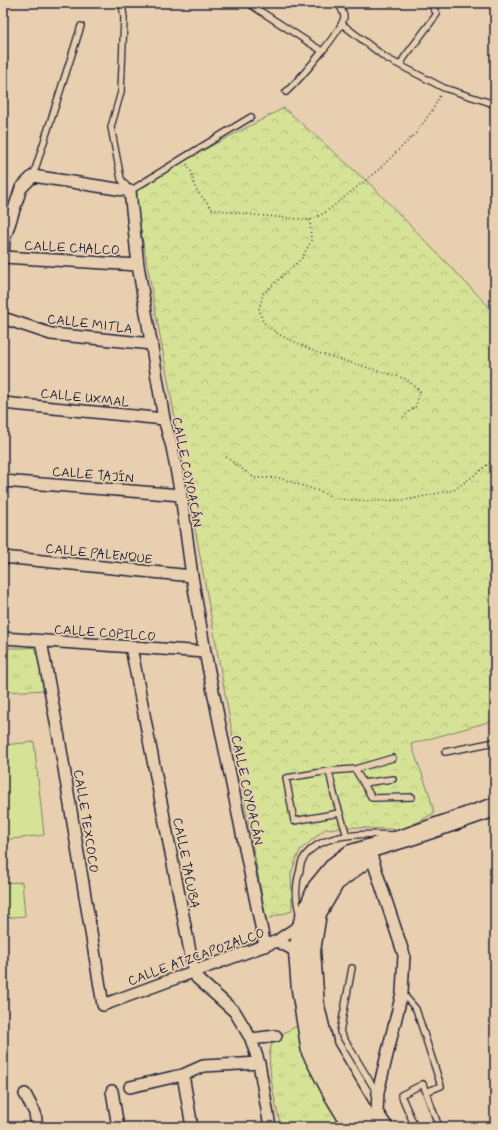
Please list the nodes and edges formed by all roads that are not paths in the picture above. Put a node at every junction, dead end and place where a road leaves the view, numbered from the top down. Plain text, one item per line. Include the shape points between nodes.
1 (122, 3) edge
2 (248, 3) edge
3 (338, 3) edge
4 (430, 3) edge
5 (342, 24) junction
6 (81, 26) dead end
7 (322, 51) junction
8 (400, 65) junction
9 (286, 92) dead end
10 (495, 105) edge
11 (251, 117) dead end
12 (33, 176) junction
13 (130, 191) junction
14 (3, 257) edge
15 (138, 265) junction
16 (3, 318) edge
17 (152, 344) junction
18 (3, 403) edge
19 (164, 419) junction
20 (3, 481) edge
21 (181, 495) junction
22 (3, 557) edge
23 (192, 576) junction
24 (3, 638) edge
25 (41, 641) junction
26 (131, 647) junction
27 (205, 652) junction
28 (495, 742) edge
29 (445, 752) dead end
30 (393, 758) dead end
31 (355, 769) junction
32 (329, 771) junction
33 (393, 779) dead end
34 (363, 783) junction
35 (412, 797) dead end
36 (495, 807) edge
37 (339, 813) junction
38 (495, 815) edge
39 (347, 836) junction
40 (368, 846) junction
41 (302, 923) junction
42 (277, 942) junction
43 (266, 946) junction
44 (298, 952) junction
45 (352, 968) dead end
46 (194, 972) junction
47 (402, 993) junction
48 (103, 1005) joint
49 (276, 1036) dead end
50 (251, 1038) junction
51 (259, 1063) junction
52 (183, 1075) junction
53 (130, 1086) dead end
54 (112, 1091) dead end
55 (378, 1092) junction
56 (426, 1092) junction
57 (25, 1094) dead end
58 (37, 1127) edge
59 (118, 1127) edge
60 (192, 1127) edge
61 (270, 1127) edge
62 (353, 1127) edge
63 (372, 1127) edge
64 (387, 1127) edge
65 (416, 1127) edge
66 (439, 1127) edge

1 - 13 lane, CALLE COYOACÁN via 124,18 121,92 111,127 122,179
2 - 7 lane
3 - 5 lane via 344,13
4 - 8 lane via 437,14
5 - 7 lane
5 - 8 lane via 386,58
6 - 12 lane
7 - 9 lane
8 - 10 lane via 444,88
11 - 13 lane
12 - 13 street
12 - 14 street via 21,188 4,240
13 - 15 street, CALLE COYOACÁN
14 - 15 street, CALLE CHALCO
15 - 17 street, CALLE COYOACÁN
16 - 17 street, CALLE MITLA via 51,334
17 - 19 street, CALLE COYOACÁN
18 - 19 street, CALLE UXMAL
19 - 21 street, CALLE COYOACÁN
20 - 21 street, CALLE TAJÍN
21 - 23 street, CALLE COYOACÁN
22 - 23 street, CALLE PALENQUE
23 - 27 street, CALLE COYOACÁN
24 - 25 street, CALLE COPILCO
25 - 26 street, CALLE COPILCO
25 - 48 street, CALLE TEXCOCO
26 - 27 street, CALLE COPILCO
26 - 46 street, CALLE TACUBA
27 - 43 street, CALLE COYOACÁN
28 - 29 lane
30 - 31 lane
31 - 32 lane
31 - 34 lane
32 - 37 lane
32 - 37 lane via 286,778 294,821
33 - 34 lane
34 - 35 lane via 372,798
36 - 40 main road via 408,837
37 - 39 lane
38 - 40 main road
39 - 40 lane
39 - 41 lane via 321,843 302,861 296,889
40 - 41 main road via 335,866 317,888
40 - 47 street via 404,955
40 - 63 main road via 364,860 335,882 317,913 311,951 315,1006 325,1048
41 - 42 street
41 - 44 main road
42 - 43 street, CALLE ATZCAPOZALCO
42 - 44 street, CALLE ATZCAPOZALCO
43 - 46 street, CALLE ATZCAPOZALCO
44 - 62 main road via 311,1052
45 - 55 lane via 340,1032
46 - 48 street, CALLE ATZCAPOZALCO
46 - 50 street, CALLE TACUBA via 197,978 235,1012
47 - 55 street
47 - 56 lane via 416,1009 441,1086
49 - 50 street
50 - 51 street, CALLE TACUBA
51 - 52 street via 203,1066
51 - 61 street, CALLE TACUBA
52 - 53 street
52 - 60 street
54 - 59 street
55 - 64 street via 377,1112
56 - 65 lane via 423,1084 401,1095
56 - 66 lane
57 - 58 street via 35,1113

